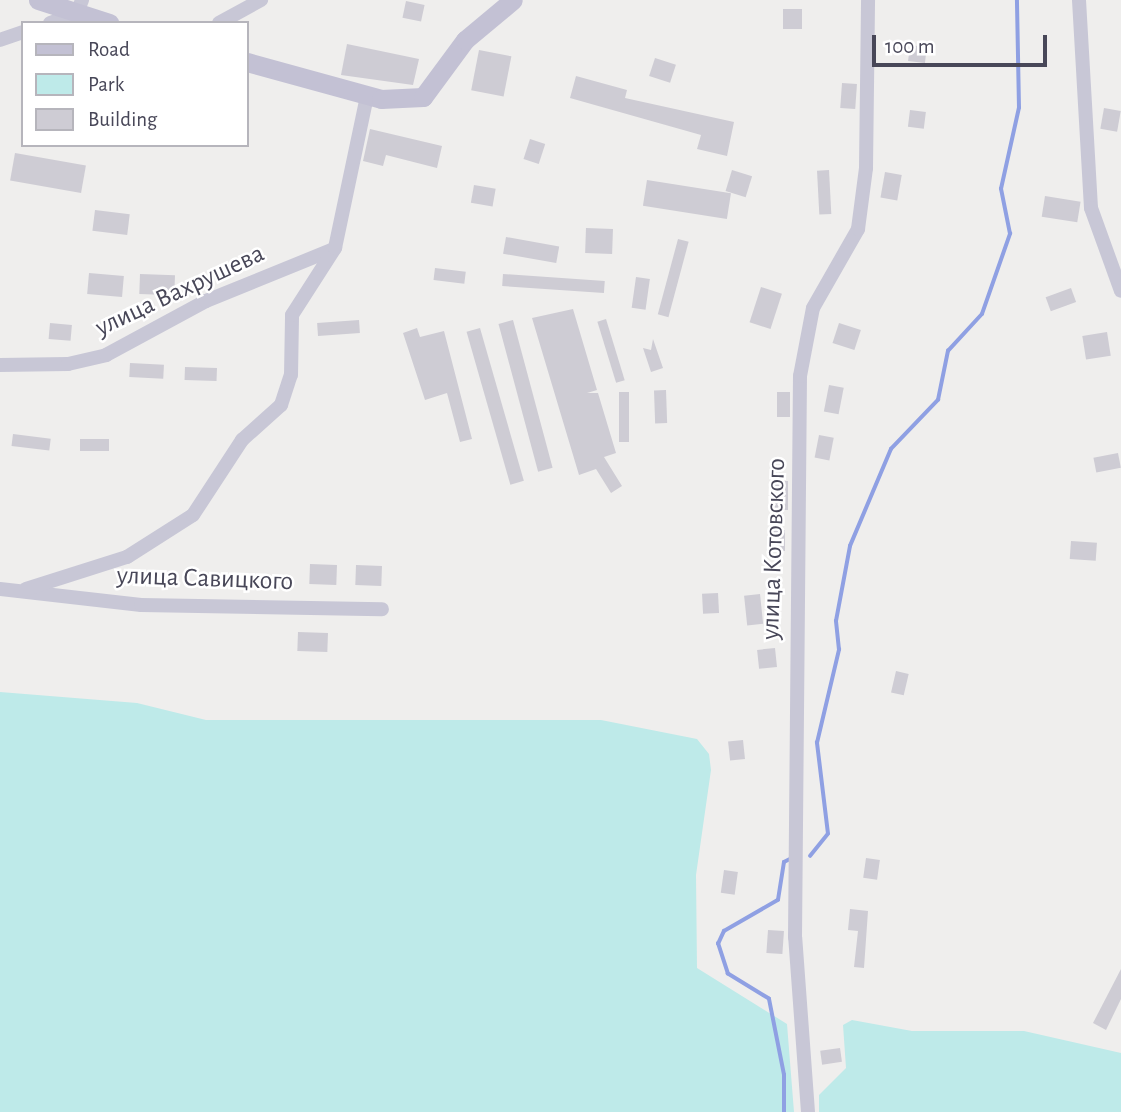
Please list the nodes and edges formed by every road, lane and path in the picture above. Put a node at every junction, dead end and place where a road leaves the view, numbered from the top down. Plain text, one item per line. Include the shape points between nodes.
1 (38, 0) edge
2 (261, 0) edge
3 (513, 0) edge
4 (868, 0) edge
5 (1079, 0) edge
6 (80, 7) edge
7 (54, 21) edge
8 (105, 21) edge
9 (223, 21) edge
10 (21, 33) edge
11 (0, 40) edge
12 (248, 62) edge
13 (366, 96) junction
14 (335, 248) junction
15 (1121, 291) edge
16 (0, 365) edge
17 (0, 589) edge
18 (26, 589) junction
19 (382, 608) dead end
20 (808, 1112) edge

1 - 6 street
2 - 9 street
3 - 13 street via 464,40 429,93
4 - 20 street, улица Котовского via 866,168 858,229 813,308 800,376 795,937
5 - 15 street via 1091,208
6 - 7 street
6 - 8 street
10 - 11 street
12 - 13 street
13 - 14 street, улица Савицкого
14 - 16 street, улица Вахрушева via 206,301 106,355 68,363
14 - 18 street, улица Савицкого via 292,315 290,375 281,405 242,440 194,515 127,557
17 - 18 street, улица Савицкого
18 - 19 street, улица Савицкого via 141,605

